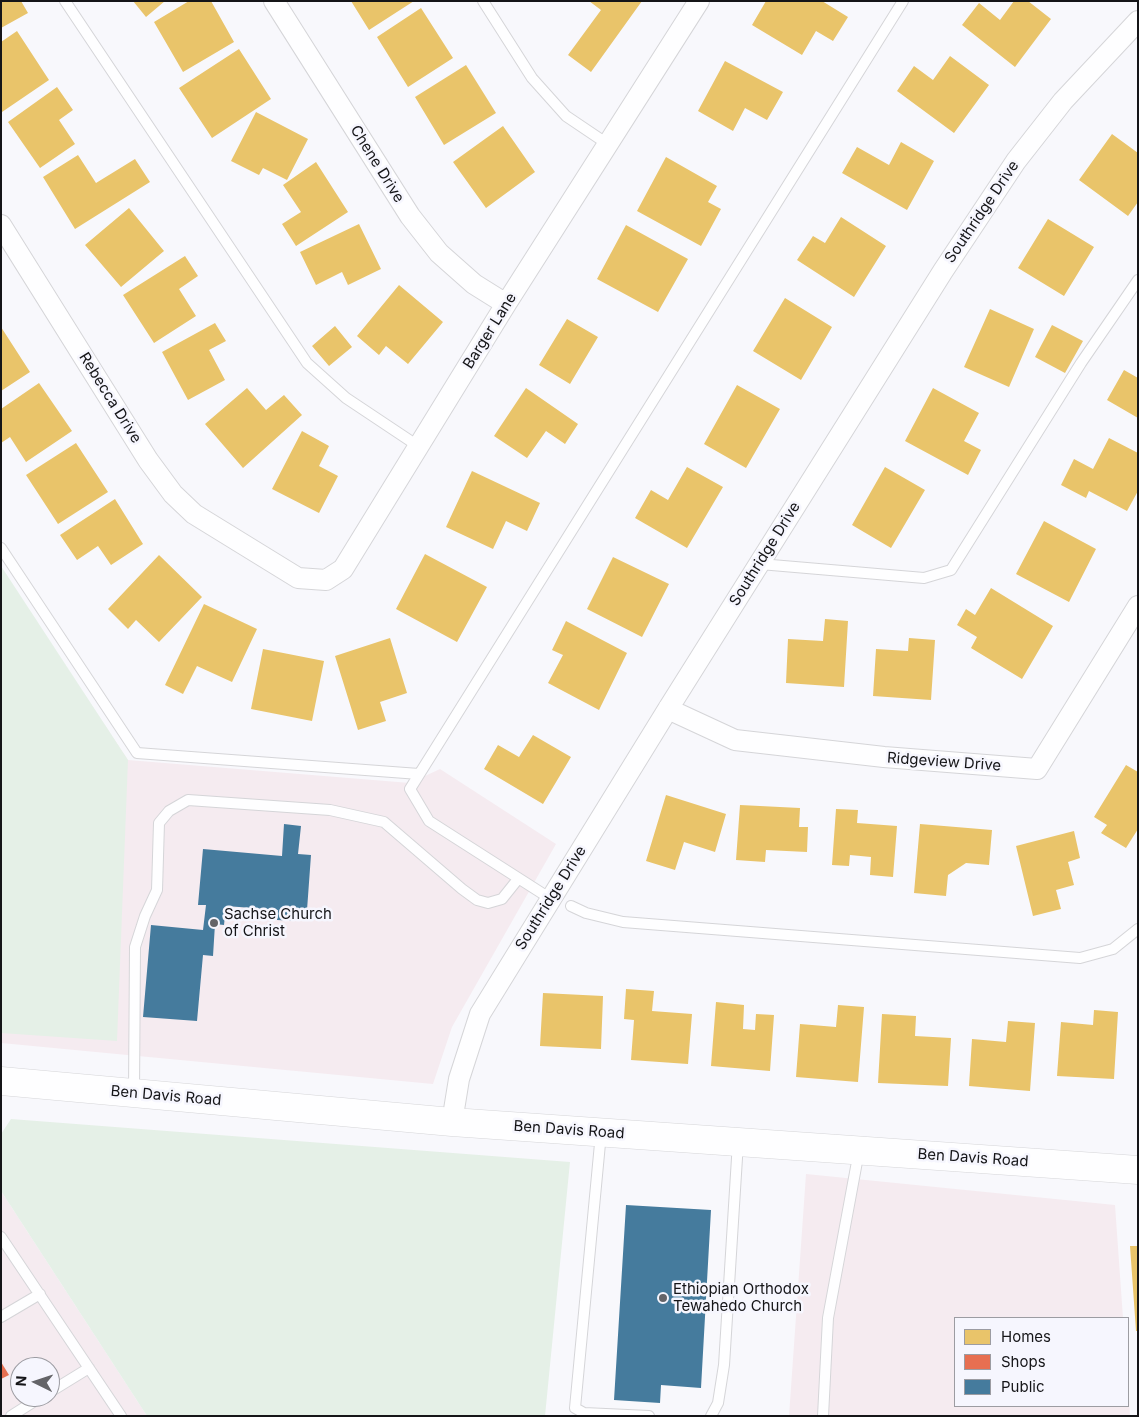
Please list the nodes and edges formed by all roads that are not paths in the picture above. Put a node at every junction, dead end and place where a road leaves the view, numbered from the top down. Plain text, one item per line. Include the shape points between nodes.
1 (65, 1) edge
2 (274, 1) edge
3 (483, 1) edge
4 (699, 1) edge
5 (903, 1) edge
6 (1138, 21) edge
7 (609, 145) junction
8 (1, 225) edge
9 (8, 252) edge
10 (1138, 280) edge
11 (506, 304) junction
12 (418, 446) junction
13 (244, 546) joint
14 (1, 548) edge
15 (760, 564) junction
16 (1138, 606) edge
17 (668, 709) junction
18 (419, 774) junction
19 (518, 878) junction
20 (551, 899) junction
21 (571, 906) dead end
22 (1138, 929) edge
23 (1, 1081) edge
24 (134, 1093) junction
25 (452, 1122) junction
26 (601, 1132) junction
27 (738, 1141) junction
28 (859, 1150) junction
29 (1138, 1170) edge
30 (1, 1237) edge
31 (40, 1294) junction
32 (1, 1317) edge
33 (89, 1368) junction
34 (60, 1386) edge
35 (25, 1407) edge
36 (11, 1416) edge
37 (121, 1416) edge
38 (649, 1416) edge
39 (711, 1416) edge
40 (823, 1416) edge

1 - 12 lane via 307,363 346,398
2 - 11 street, Chene Drive via 410,216 439,253 474,284
3 - 7 lane via 537,84 566,116
4 - 7 street, Barger Lane
5 - 18 lane
6 - 15 street, Southridge Drive via 1063,101 1016,161 943,271
7 - 11 street, Barger Lane
8 - 9 street, Rebecca Drive
9 - 13 street, Rebecca Drive via 174,494 194,514
10 - 15 lane via 1081,363 951,570 924,578
11 - 12 street, Barger Lane
12 - 13 street, Barger Lane via 343,569 326,580 298,578
14 - 18 lane via 137,753
15 - 17 street, Southridge Drive
16 - 17 street, Ridgeview Drive via 1037,769 884,757 736,740
17 - 20 street, Southridge Drive
18 - 19 lane via 410,789 429,821
19 - 20 lane
19 - 24 lane via 502,900 488,903 477,900 462,889 384,822 330,810 188,800 170,811 159,823 157,890 135,947
20 - 25 street, Southridge Drive via 480,1014 459,1079
21 - 22 lane via 623,922 1080,958 1113,949
23 - 24 street, Ben Davis Road
24 - 25 street, Ben Davis Road
25 - 26 street, Ben Davis Road
26 - 27 street, Ben Davis Road
26 - 38 lane via 575,1408 584,1413
27 - 28 street, Ben Davis Road
27 - 39 lane via 724,1365 718,1403
28 - 29 street, Ben Davis Road
28 - 40 lane via 828,1318
30 - 31 lane
31 - 32 lane
31 - 33 lane
33 - 34 lane
33 - 37 lane
35 - 36 lane

